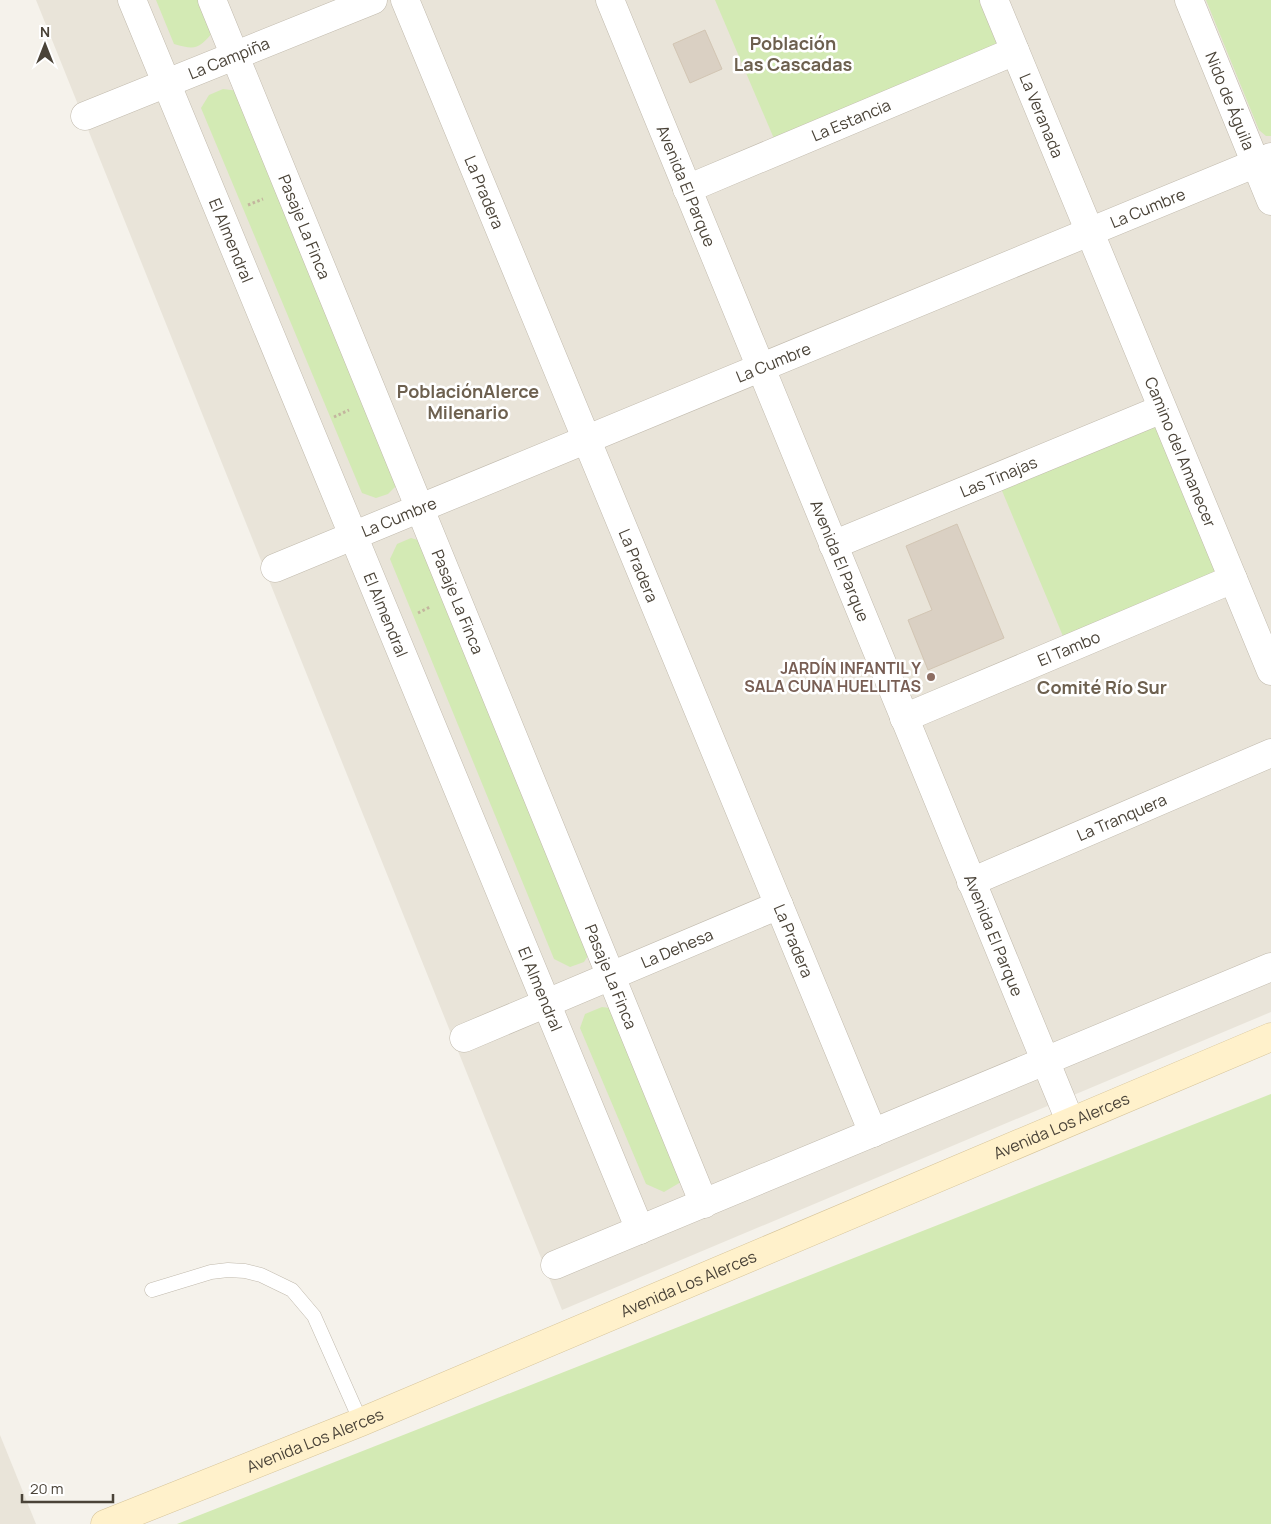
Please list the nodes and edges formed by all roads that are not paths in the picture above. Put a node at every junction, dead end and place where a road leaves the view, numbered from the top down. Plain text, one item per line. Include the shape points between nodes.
1 (132, 0) edge
2 (212, 0) edge
3 (373, 0) edge
4 (405, 0) edge
5 (994, 0) edge
6 (1189, 0) edge
7 (616, 2) edge
8 (1015, 51) junction
9 (235, 56) junction
10 (167, 83) junction
11 (85, 116) dead end
12 (1264, 161) edge
13 (687, 189) junction
14 (1271, 201) edge
15 (1090, 232) junction
16 (761, 368) junction
17 (1162, 409) junction
18 (586, 440) junction
19 (420, 509) junction
20 (353, 536) junction
21 (833, 545) junction
22 (275, 568) dead end
23 (1233, 579) junction
24 (1271, 671) edge
25 (904, 718) junction
26 (1271, 753) edge
27 (972, 882) junction
28 (778, 905) junction
29 (1271, 967) edge
30 (611, 976) junction
31 (546, 1004) junction
32 (1271, 1037) edge
33 (464, 1038) dead end
34 (1045, 1062) junction
35 (1070, 1121) junction
36 (873, 1133) junction
37 (704, 1204) junction
38 (640, 1230) junction
39 (556, 1265) dead end
40 (152, 1290) dead end
41 (361, 1422) junction
42 (105, 1524) edge

1 - 10 street, El Almendral
2 - 9 street, Pasaje La Finca
3 - 9 street, La Campiña
4 - 18 street, La Pradera
5 - 8 street, La Veranada
6 - 12 street, Nido de Águila
7 - 13 street, Avenida El Parque
8 - 13 street, La Estancia
8 - 15 street, La Veranada
9 - 10 street, La Campiña
9 - 19 street, Pasaje La Finca
10 - 11 street, La Campiña
10 - 20 street, El Almendral
12 - 14 street, Nido de Águila
12 - 15 street, La Cumbre
13 - 16 street, Avenida El Parque
15 - 16 street, La Cumbre
15 - 17 street, Camino del Amanecer
16 - 18 street, La Cumbre
16 - 21 street, Avenida El Parque
17 - 21 street, Las Tinajas
17 - 23 street, Camino del Amanecer
18 - 19 street, La Cumbre
18 - 28 street, La Pradera
19 - 20 street, La Cumbre
19 - 30 street, Pasaje La Finca
20 - 22 street, La Cumbre
20 - 31 street, El Almendral
21 - 25 street, Avenida El Parque
23 - 24 street, Camino del Amanecer
23 - 25 street, El Tambo
25 - 27 street, Avenida El Parque
26 - 27 street, La Tranquera
27 - 34 street, Avenida El Parque
28 - 30 street, La Dehesa
28 - 36 street, La Pradera
29 - 34 street
30 - 31 street, La Dehesa
30 - 37 street, Pasaje La Finca
31 - 33 street, La Dehesa
31 - 38 street, El Almendral
32 - 35 main road, Avenida Los Alerces
34 - 35 street, Avenida El Parque
34 - 36 street
35 - 41 main road, Avenida Los Alerces
36 - 37 street
37 - 38 street
38 - 39 street
40 - 41 lane via 228,1270 261,1275 292,1290 314,1316
41 - 42 main road, Avenida Los Alerces

